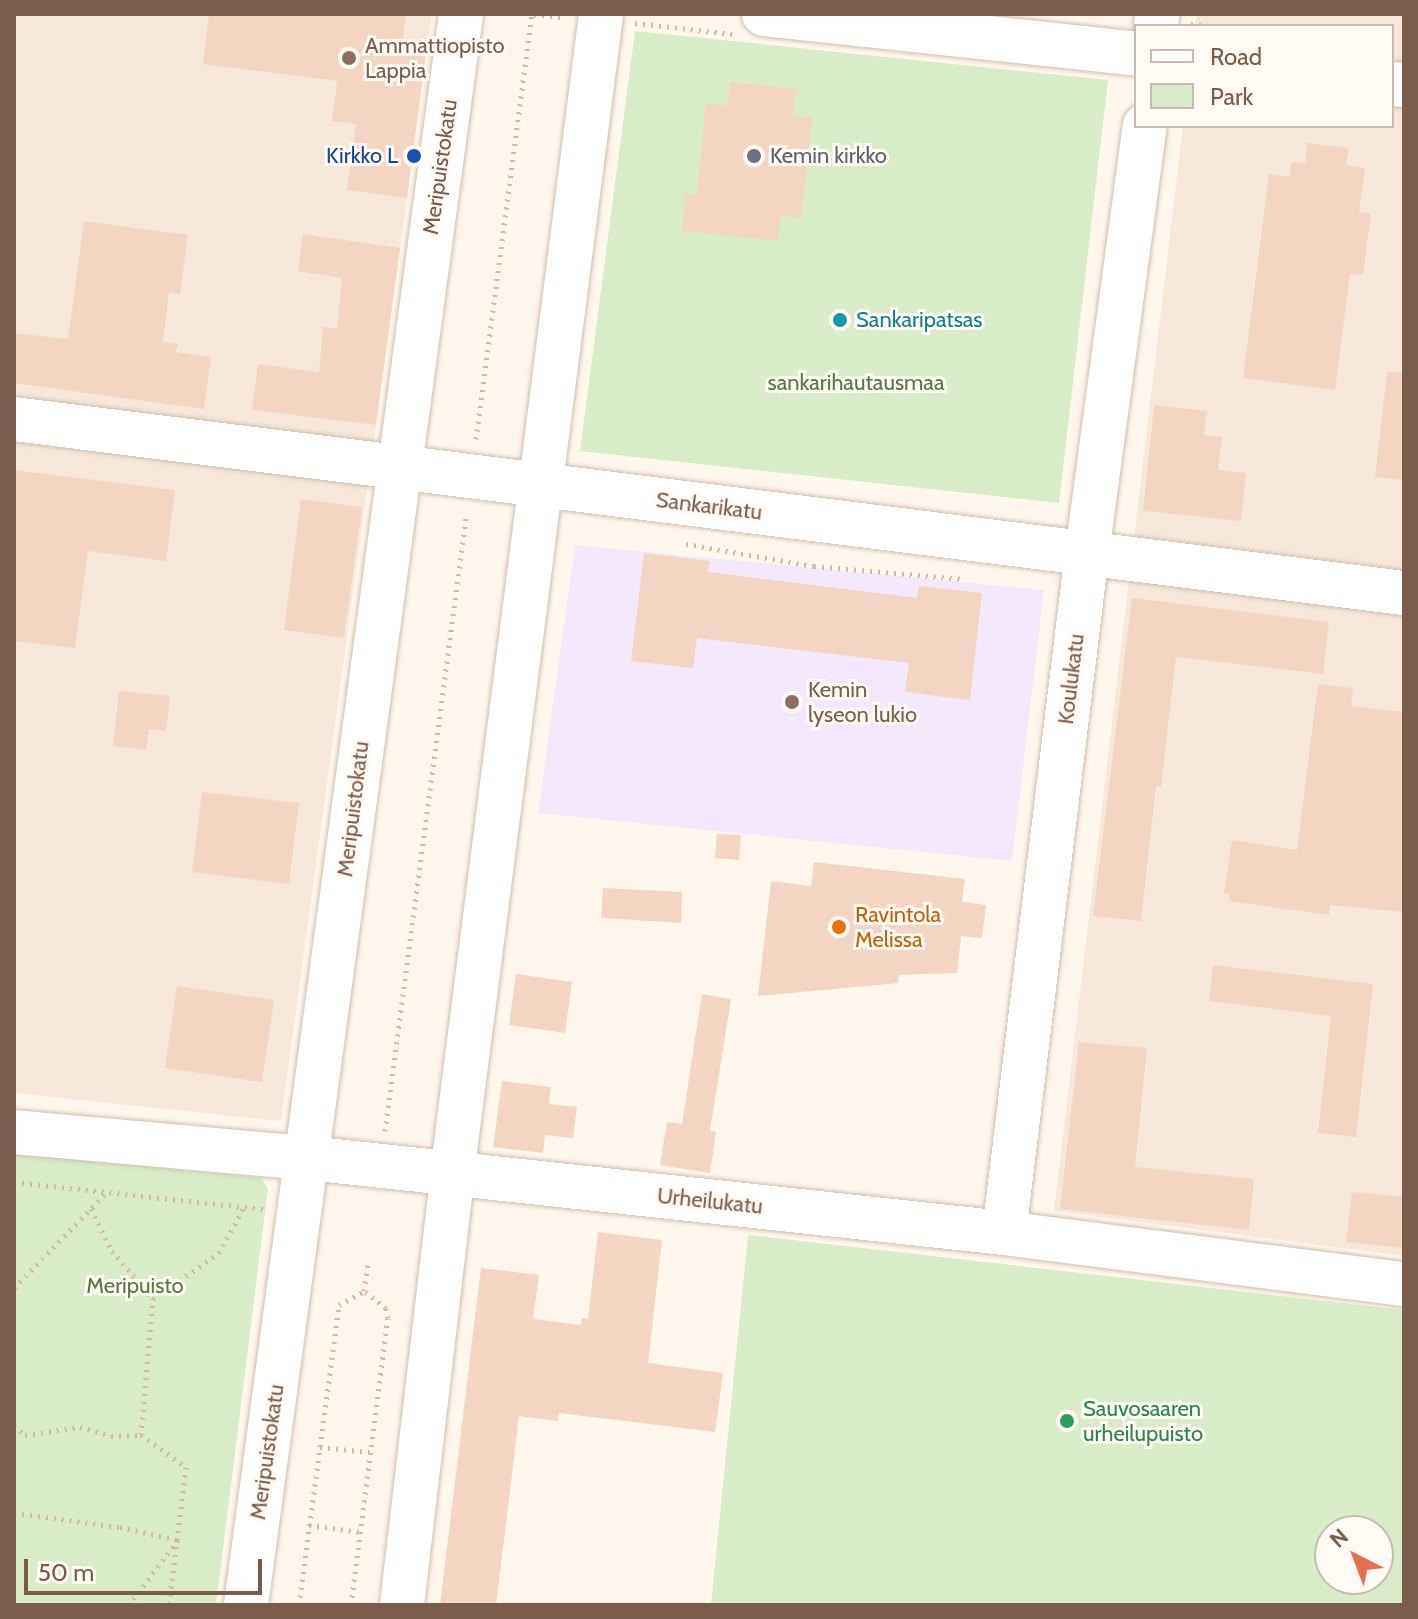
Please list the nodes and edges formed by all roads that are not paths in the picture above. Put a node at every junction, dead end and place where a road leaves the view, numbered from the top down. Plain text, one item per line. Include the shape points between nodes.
1 (461, 14) edge
2 (601, 14) edge
3 (764, 14) edge
4 (1134, 54) edge
5 (1145, 128) edge
6 (14, 419) edge
7 (397, 467) junction
8 (541, 485) junction
9 (1087, 553) junction
10 (1404, 593) edge
11 (14, 1132) edge
12 (308, 1158) junction
13 (453, 1175) junction
14 (1004, 1233) junction
15 (1404, 1284) edge
16 (246, 1605) edge
17 (402, 1605) edge

1 - 7 street, Meripuistokatu
2 - 8 street
3 - 4 street
5 - 9 street, Koulukatu
6 - 7 street, Sankarikatu
7 - 8 street, Sankarikatu
7 - 12 street, Meripuistokatu
8 - 9 street, Sankarikatu
8 - 13 street
9 - 10 street, Sankarikatu
9 - 14 street, Koulukatu
11 - 12 street, Urheilukatu
12 - 13 street, Urheilukatu
12 - 16 street, Meripuistokatu
13 - 14 street, Urheilukatu
13 - 17 street
14 - 15 street, Urheilukatu

